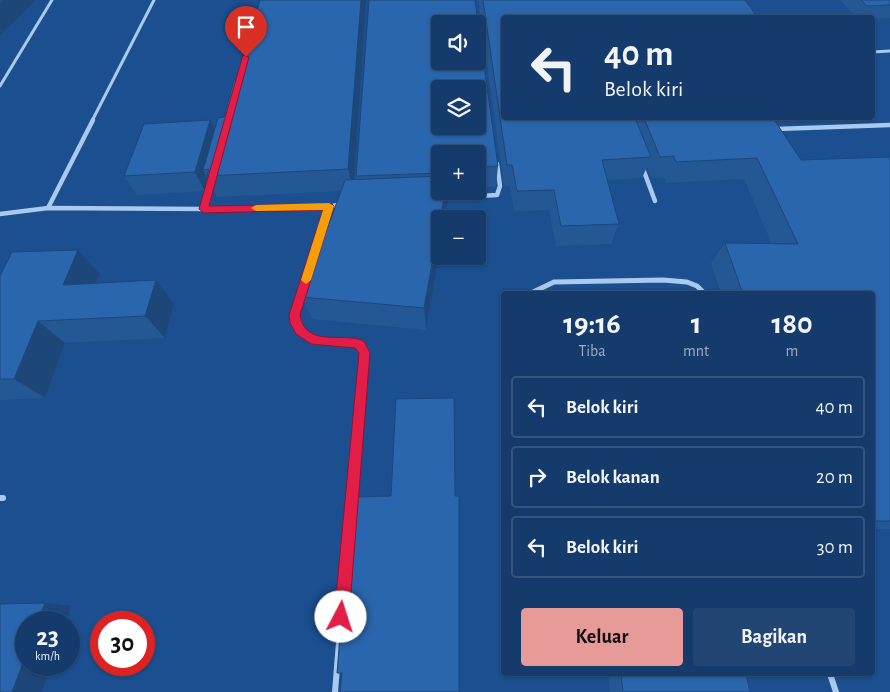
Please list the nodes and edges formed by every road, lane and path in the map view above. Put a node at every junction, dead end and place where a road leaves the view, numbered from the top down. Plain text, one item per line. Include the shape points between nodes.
1 (52, 0) edge
2 (154, 0) edge
3 (875, 52) edge
4 (890, 52) edge
5 (1, 84) edge
6 (890, 125) edge
7 (770, 130) edge
8 (496, 157) edge
9 (641, 164) edge
10 (214, 171) edge
11 (486, 196) edge
12 (655, 201) dead end
13 (347, 203) edge
14 (329, 206) junction
15 (48, 208) junction
16 (204, 209) junction
17 (0, 214) edge
18 (535, 291) edge
19 (702, 291) edge
20 (351, 508) edge
21 (343, 595) edge
22 (831, 676) edge
23 (335, 692) edge
24 (836, 692) edge

1 - 5 street
2 - 15 street
3 - 4 street
6 - 7 street
8 - 11 street via 500,186 497,195
9 - 12 street
10 - 16 street
13 - 14 street
14 - 16 street
14 - 20 street via 294,315 300,330 315,341 358,344 364,353
15 - 16 street
15 - 17 street
18 - 19 street via 554,282 663,280 687,282
21 - 23 street
22 - 24 street

